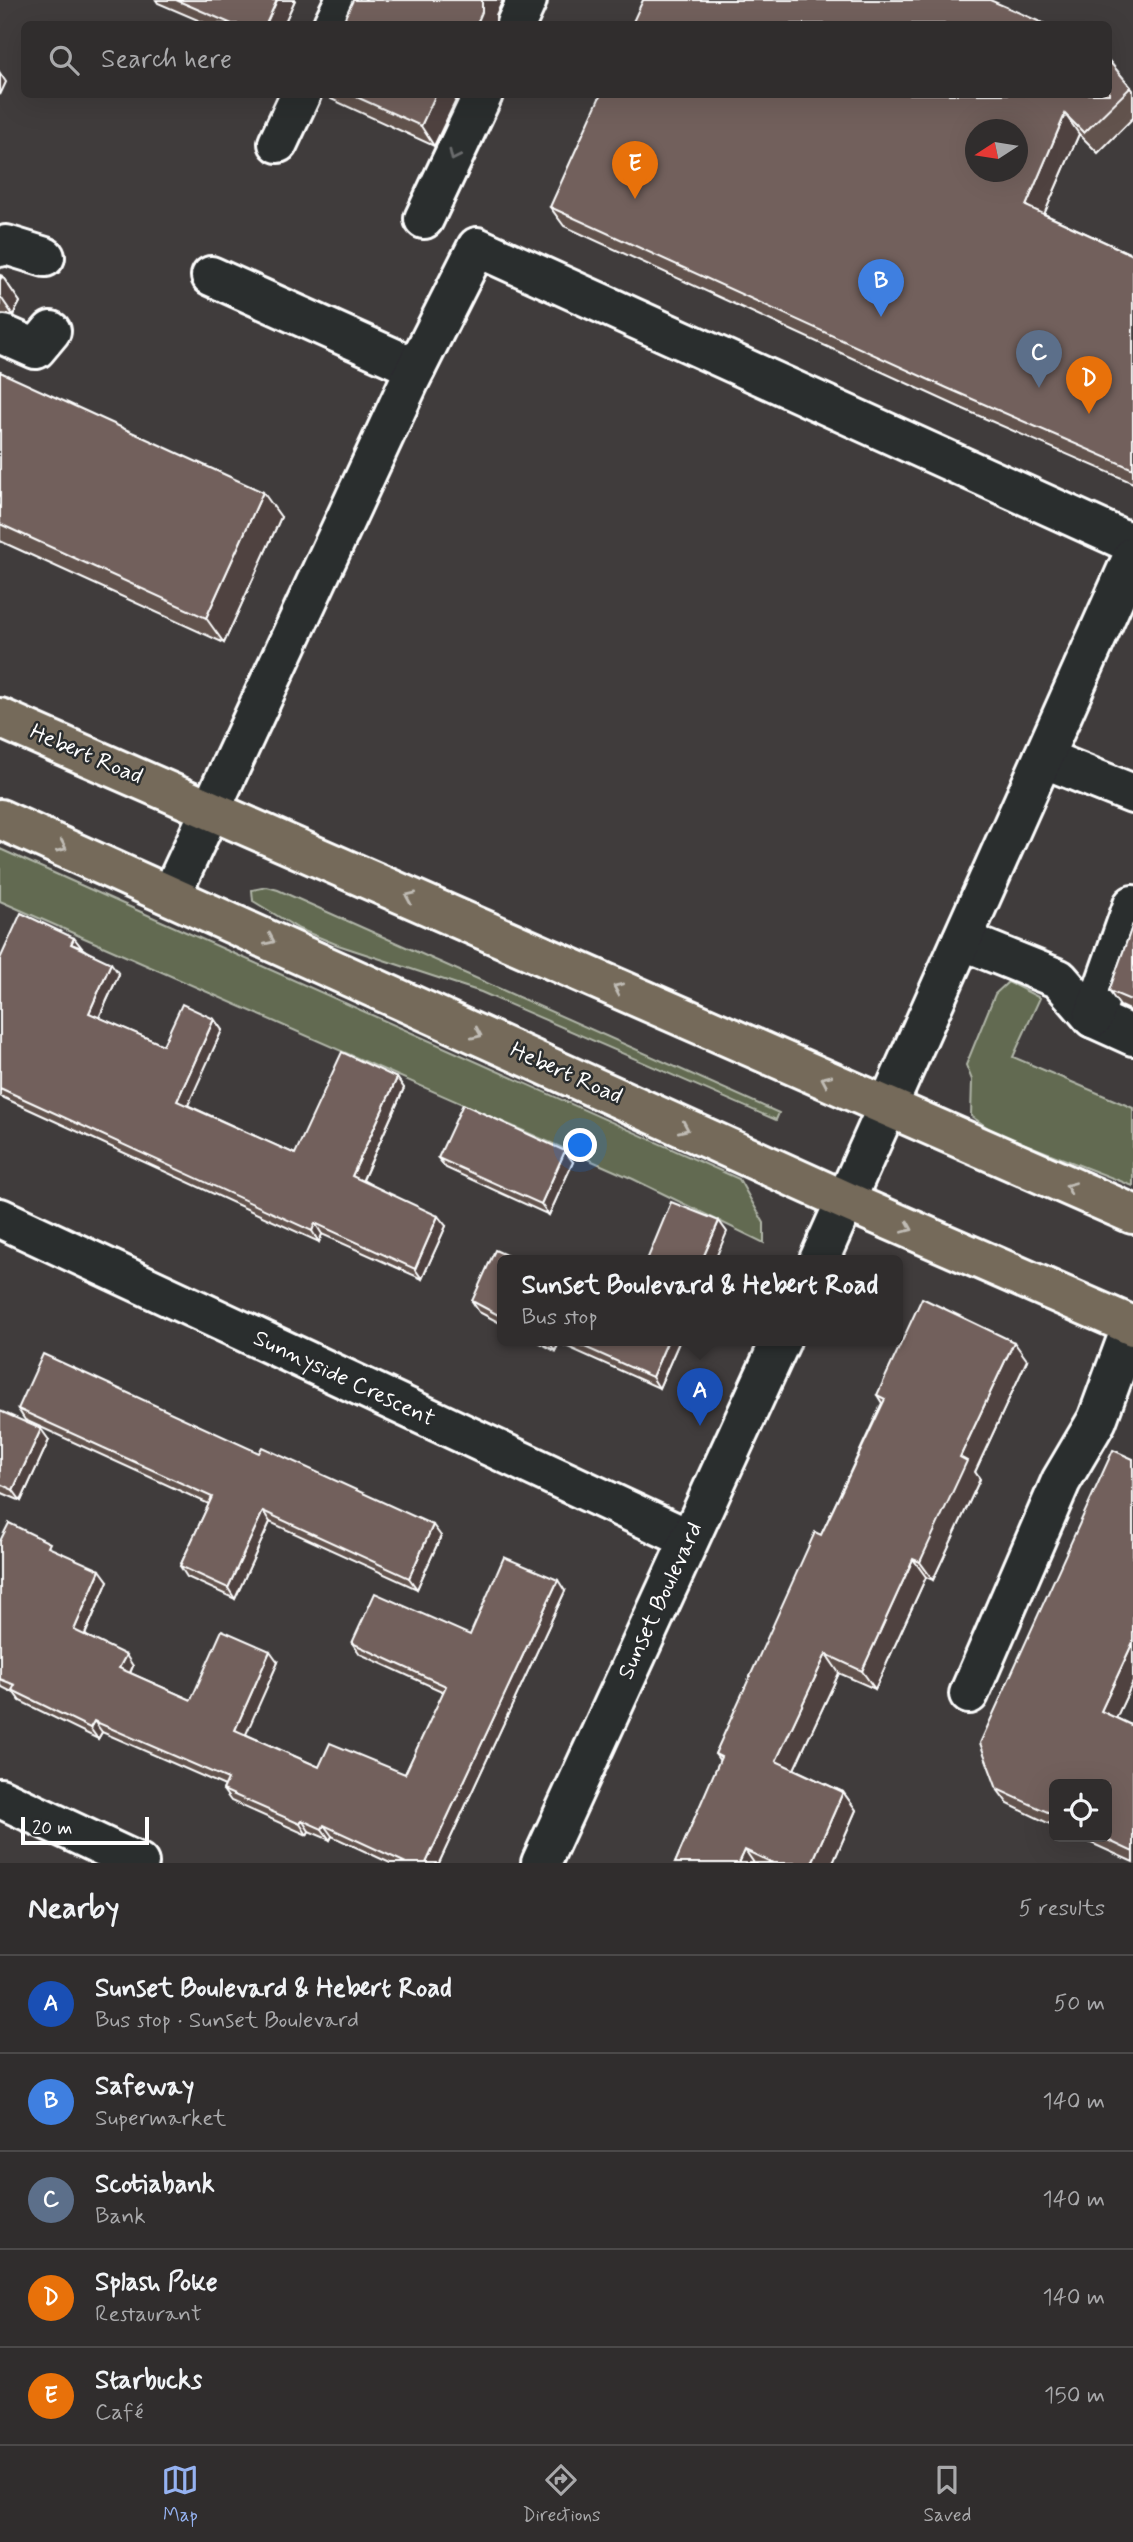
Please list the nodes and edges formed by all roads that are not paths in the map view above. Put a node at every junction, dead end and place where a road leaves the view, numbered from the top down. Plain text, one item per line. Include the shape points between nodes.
1 (345, 0) edge
2 (527, 0) edge
3 (334, 21) edge
4 (517, 21) edge
5 (299, 98) edge
6 (481, 98) edge
7 (278, 143) dead end
8 (424, 219) dead end
9 (0, 247) edge
10 (46, 257) dead end
11 (211, 276) dead end
12 (51, 331) dead end
13 (4, 335) dead end
14 (416, 368) junction
15 (1133, 544) edge
16 (1133, 556) edge
17 (0, 718) edge
18 (1043, 758) junction
19 (1133, 794) edge
20 (212, 809) junction
21 (0, 819) edge
22 (171, 895) junction
23 (1133, 905) edge
24 (962, 940) junction
25 (1093, 1017) junction
26 (1133, 1036) edge
27 (888, 1108) junction
28 (846, 1201) junction
29 (1133, 1214) edge
30 (0, 1218) edge
31 (821, 1255) edge
32 (1133, 1325) edge
33 (778, 1346) edge
34 (689, 1539) junction
35 (969, 1694) dead end
36 (0, 1798) edge
37 (139, 1863) edge
38 (541, 1863) edge

1 - 3 street
2 - 4 street
5 - 7 street
6 -> 8 street
9 - 10 street
11 - 14 street
12 - 13 street via 36,349
14 - 15 street via 477,247
14 - 20 street
16 - 18 street
17 - 20 main road, Hebert Road
18 - 19 street
18 - 24 street
20 - 22 street
27 -> 20 main road, Hebert Road
21 -> 22 main road, Hebert Road
22 -> 28 main road, Hebert Road
23 - 25 street
24 - 25 street via 1059,979
24 - 27 street
25 - 26 street
27 - 28 street
29 -> 27 main road, Hebert Road
28 - 31 street
28 -> 32 main road, Hebert Road
30 - 34 street, Sunnyside Crescent
32 - 35 street via 1097,1420 1061,1481
33 - 34 street, Sunset Boulevard
34 - 38 street, Sunset Boulevard
36 - 37 street

